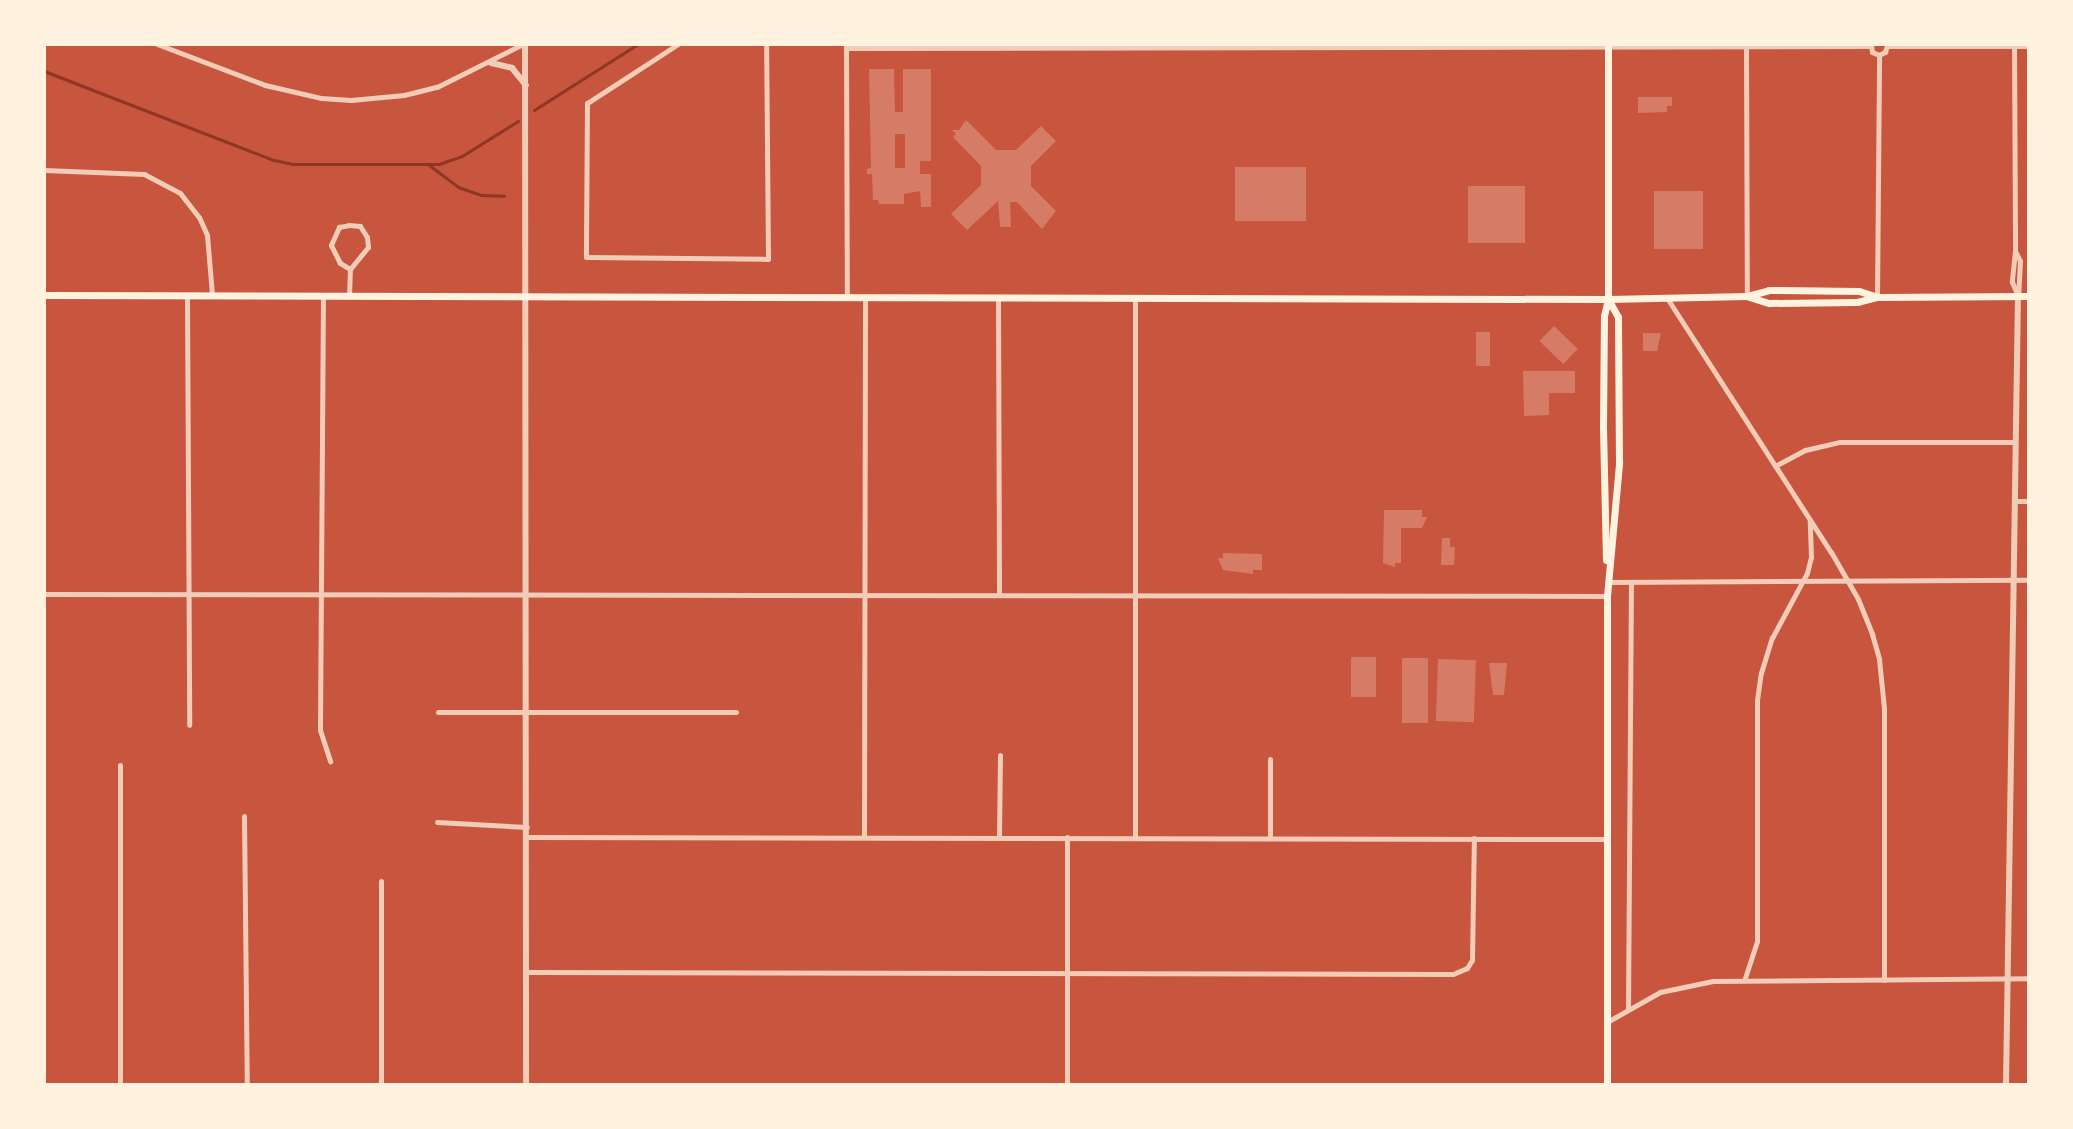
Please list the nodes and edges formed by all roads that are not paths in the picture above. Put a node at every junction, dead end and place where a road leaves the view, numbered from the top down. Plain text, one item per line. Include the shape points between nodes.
1 (157, 44) edge
2 (524, 44) edge
3 (678, 44) edge
4 (766, 44) edge
5 (1608, 45) edge
6 (1746, 45) edge
7 (1871, 45) edge
8 (1887, 45) edge
9 (2014, 45) edge
10 (846, 46) edge
11 (2029, 46) edge
12 (1879, 55) junction
13 (491, 63) junction
14 (526, 86) junction
15 (44, 170) edge
16 (350, 269) junction
17 (44, 295) edge
18 (187, 295) junction
19 (212, 295) junction
20 (323, 296) junction
21 (349, 296) junction
22 (526, 296) junction
23 (1747, 296) junction
24 (2018, 296) junction
25 (2029, 296) edge
26 (847, 297) junction
27 (865, 297) junction
28 (1877, 297) junction
29 (998, 298) junction
30 (1135, 298) junction
31 (1667, 298) junction
32 (1608, 299) junction
33 (2013, 442) junction
34 (1775, 466) junction
35 (2013, 501) junction
36 (2029, 501) edge
37 (1810, 520) junction
38 (2012, 580) junction
39 (2029, 580) edge
40 (1848, 581) junction
41 (1608, 582) junction
42 (1631, 582) junction
43 (1802, 582) junction
44 (44, 594) edge
45 (866, 594) junction
46 (189, 595) junction
47 (322, 595) junction
48 (526, 595) junction
49 (999, 595) junction
50 (1135, 596) junction
51 (1607, 596) junction
52 (438, 712) dead end
53 (526, 712) junction
54 (736, 712) dead end
55 (189, 725) dead end
56 (1000, 755) dead end
57 (1270, 759) dead end
58 (330, 761) dead end
59 (120, 765) dead end
60 (244, 816) dead end
61 (437, 822) dead end
62 (527, 827) junction
63 (528, 837) junction
64 (864, 837) junction
65 (999, 837) junction
66 (1067, 837) junction
67 (1135, 837) junction
68 (1270, 838) junction
69 (1474, 838) junction
70 (1608, 839) junction
71 (381, 881) dead end
72 (527, 972) junction
73 (1067, 973) junction
74 (1745, 978) junction
75 (2029, 978) edge
76 (2009, 979) junction
77 (1884, 980) junction
78 (1628, 1009) junction
79 (1607, 1022) junction
80 (120, 1085) edge
81 (247, 1085) edge
82 (381, 1085) edge
83 (526, 1085) edge
84 (1067, 1085) edge
85 (1607, 1085) edge
86 (2006, 1085) edge

1 - 13 street via 265,85 321,98 404,95
2 - 13 street
2 - 14 street
3 - 4 street via 587,103 586,257 768,259
5 - 6 street
5 - 10 street
5 - 32 main road
6 - 7 street
6 - 23 street
7 - 12 street
8 - 9 street
8 - 12 street
9 - 11 street
9 - 24 street
10 - 26 street
12 - 28 street
13 - 14 street via 512,68
14 - 22 street
15 - 19 street via 144,174 180,193 207,235
16 - 16 street via 368,247 360,226 339,227 331,245 340,263
16 - 21 street
17 - 18 main road
18 - 19 main road
18 - 46 street
19 - 20 main road
20 - 21 main road
20 - 47 street
21 - 22 main road
22 - 26 main road
22 - 48 street
23 - 28 main road via 1769,303
23 - 28 main road via 1769,290 1859,291
23 - 31 main road
24 - 25 main road
24 - 28 main road
24 - 33 street
26 - 27 main road
27 - 29 main road
27 - 45 street
29 - 30 main road
29 - 49 street
30 - 32 main road
30 - 50 street
31 - 32 main road
31 - 34 street
32 - 41 main road via 1603,413
32 - 41 main road via 1618,317 1619,463
33 - 34 street via 1840,442 1805,450
33 - 35 street
34 - 37 street
35 - 36 street
35 - 38 street
37 - 40 street
37 - 43 street via 1811,557
38 - 39 street
38 - 40 street
38 - 76 street
40 - 43 street
40 - 77 street via 1872,634 1883,689
41 - 42 street
41 - 51 main road
42 - 43 street
42 - 78 street
43 - 74 street via 1772,638 1757,700 1757,941
44 - 46 street
45 - 48 street
45 - 49 street
45 - 64 street
46 - 47 street
46 - 55 street
47 - 48 street
47 - 58 street via 320,730
48 - 53 street
49 - 50 street
50 - 51 street
50 - 67 street
51 - 70 main road
52 - 53 street
53 - 54 street
53 - 62 street
56 - 65 street
57 - 68 street
59 - 80 street
60 - 81 street
61 - 62 street
62 - 63 street
63 - 64 street
63 - 72 street
64 - 65 street
65 - 66 street
66 - 67 street
66 - 73 street
67 - 68 street
68 - 69 street
69 - 70 street
69 - 73 street via 1472,953 1467,968 1453,974
70 - 79 main road
71 - 82 street
72 - 73 street
72 - 83 street
73 - 84 street
74 - 77 street
74 - 78 street via 1677,987
75 - 76 street
76 - 77 street
76 - 86 street
78 - 79 street
79 - 85 main road

